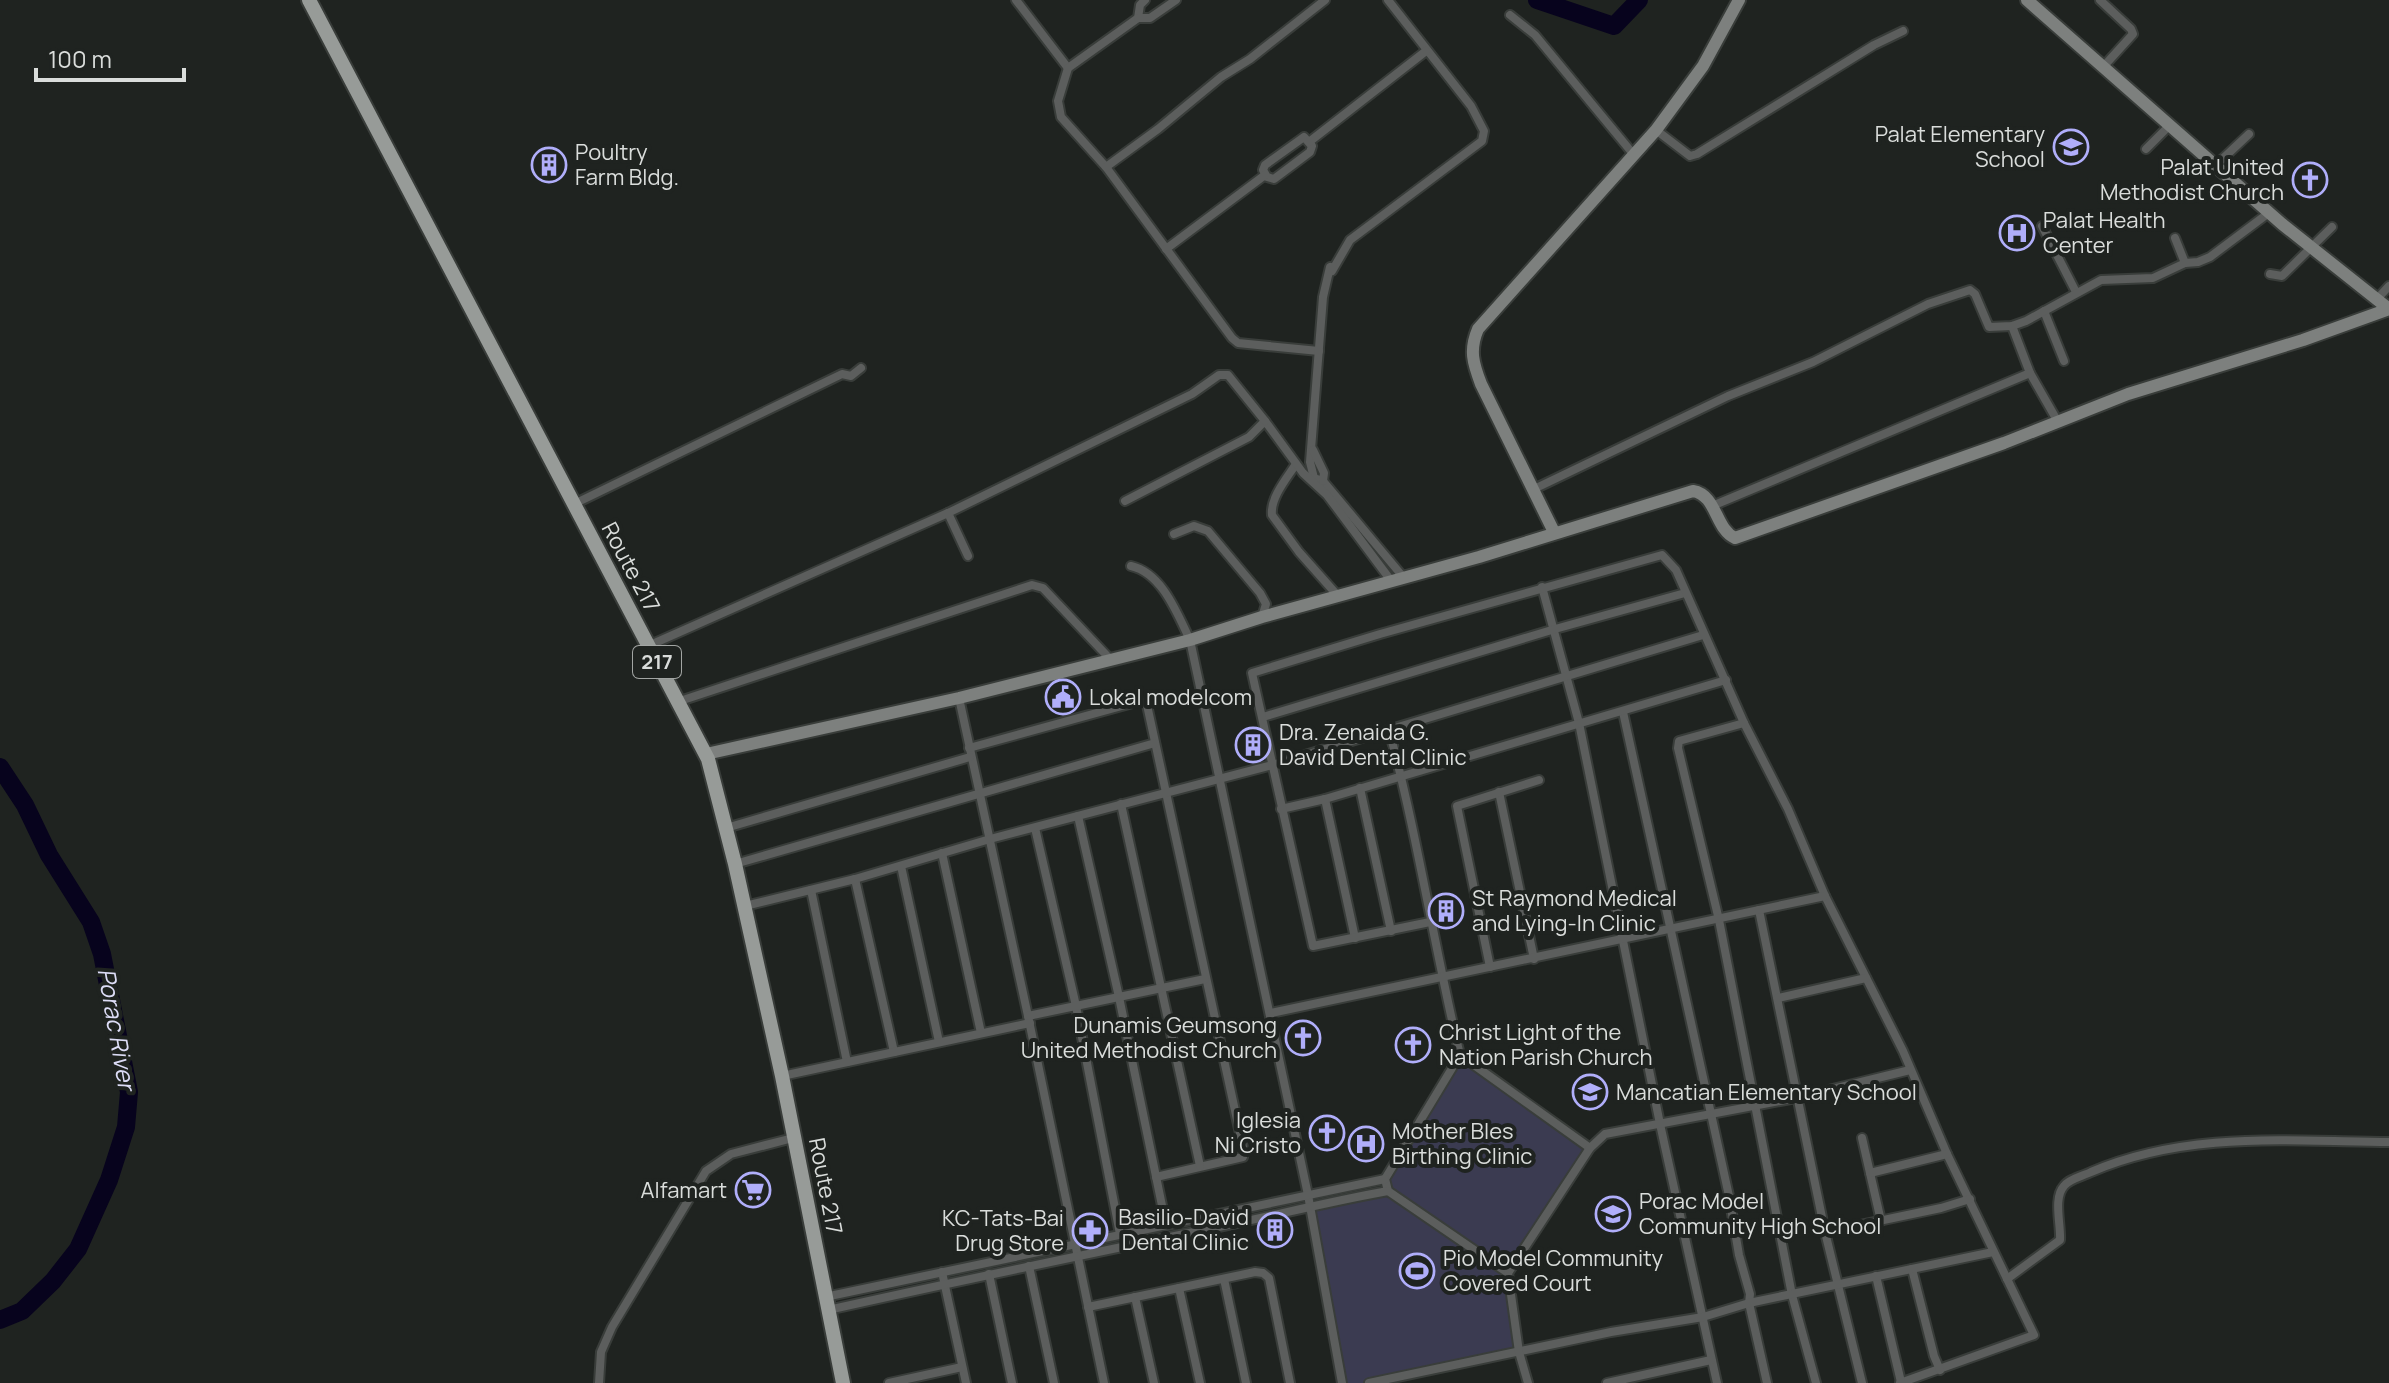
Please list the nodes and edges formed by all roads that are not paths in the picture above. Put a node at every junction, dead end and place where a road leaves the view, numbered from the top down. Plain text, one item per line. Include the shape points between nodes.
1 (309, 0) edge
2 (1016, 0) edge
3 (1145, 0) edge
4 (1176, 0) edge
5 (1325, 0) edge
6 (1388, 0) edge
7 (1739, 0) edge
8 (2027, 0) edge
9 (2100, 0) edge
10 (1510, 15) dead end
11 (1138, 18) junction
12 (1903, 31) dead end
13 (1426, 51) junction
14 (2104, 66) junction
15 (1068, 68) junction
16 (2170, 125) junction
17 (1656, 130) junction
18 (2249, 134) dead end
19 (1309, 142) junction
20 (2146, 149) dead end
21 (1634, 155) junction
22 (2216, 165) junction
23 (1106, 167) junction
24 (1265, 175) junction
25 (2270, 212) junction
26 (2042, 226) dead end
27 (2332, 227) dead end
28 (2175, 238) dead end
29 (2312, 248) junction
30 (1166, 249) junction
31 (2185, 263) junction
32 (2270, 274) dead end
33 (2389, 286) edge
34 (2076, 292) junction
35 (2376, 300) junction
36 (2389, 309) edge
37 (2044, 311) junction
38 (2012, 326) junction
39 (1319, 351) junction
40 (2064, 361) dead end
41 (861, 368) dead end
42 (2030, 373) junction
43 (1265, 421) junction
44 (2058, 422) junction
45 (1296, 464) junction
46 (1534, 489) junction
47 (1125, 501) dead end
48 (574, 504) junction
49 (1712, 506) junction
50 (948, 513) junction
51 (1554, 532) junction
52 (1174, 534) dead end
53 (968, 556) dead end
54 (1131, 566) dead end
55 (1398, 580) junction
56 (1542, 587) junction
57 (1685, 593) junction
58 (1338, 596) junction
59 (1262, 617) junction
60 (1555, 629) junction
61 (1703, 635) junction
62 (1190, 640) junction
63 (648, 646) junction
64 (1111, 660) junction
65 (1568, 677) junction
66 (1726, 680) junction
67 (959, 698) junction
68 (680, 701) junction
69 (1623, 712) junction
70 (1263, 717) junction
71 (1579, 723) junction
72 (1744, 723) junction
73 (1389, 730) junction
74 (1155, 743) junction
75 (970, 753) junction
76 (706, 754) junction
77 (1272, 765) junction
78 (1401, 775) junction
79 (1219, 779) junction
80 (1539, 780) dead end
81 (1360, 788) junction
82 (1164, 792) junction
83 (1499, 792) junction
84 (979, 795) junction
85 (1325, 799) junction
86 (1121, 804) junction
87 (1281, 809) junction
88 (1078, 816) junction
89 (726, 828) junction
90 (1035, 828) junction
91 (990, 839) junction
92 (942, 853) junction
93 (735, 864) junction
94 (901, 866) junction
95 (855, 879) junction
96 (811, 890) junction
97 (1825, 896) junction
98 (745, 906) junction
99 (1759, 910) junction
100 (1719, 920) junction
101 (1430, 922) junction
102 (1672, 929) junction
103 (1391, 931) junction
104 (1355, 938) junction
105 (1623, 939) junction
106 (1534, 959) junction
107 (1490, 967) junction
108 (1441, 976) junction
109 (1866, 978) junction
110 (1205, 979) junction
111 (1162, 988) junction
112 (1119, 997) junction
113 (1778, 998) junction
114 (1076, 1006) junction
115 (1271, 1013) junction
116 (1029, 1020) junction
117 (981, 1033) junction
118 (939, 1042) junction
119 (894, 1052) junction
120 (1460, 1055) junction
121 (847, 1062) junction
122 (1910, 1070) junction
123 (782, 1076) junction
124 (1796, 1098) junction
125 (1756, 1105) junction
126 (1711, 1113) junction
127 (1660, 1124) junction
128 (793, 1138) junction
129 (1862, 1138) dead end
130 (2389, 1142) edge
131 (1590, 1148) junction
132 (1947, 1154) junction
133 (1200, 1166) junction
134 (1870, 1173) junction
135 (1156, 1177) junction
136 (1385, 1179) junction
137 (1388, 1191) junction
138 (1308, 1195) junction
139 (1970, 1199) junction
140 (1309, 1205) junction
141 (1881, 1221) junction
142 (1166, 1225) junction
143 (1826, 1232) junction
144 (1120, 1234) junction
145 (1074, 1243) junction
146 (1993, 1252) junction
147 (1077, 1255) junction
148 (1029, 1266) junction
149 (1912, 1269) junction
150 (942, 1272) junction
151 (1508, 1273) junction
152 (989, 1274) junction
153 (1876, 1276) junction
154 (1224, 1279) junction
155 (2007, 1279) junction
156 (945, 1284) junction
157 (1837, 1285) junction
158 (1179, 1288) junction
159 (1792, 1295) junction
160 (1135, 1297) junction
161 (1749, 1303) junction
162 (827, 1304) junction
163 (1088, 1307) junction
164 (1703, 1317) junction
165 (1519, 1352) junction
166 (1711, 1360) junction
167 (962, 1367) junction
168 (1940, 1370) junction
169 (1915, 1380) edge
170 (599, 1383) edge
171 (843, 1383) edge
172 (889, 1383) edge
173 (966, 1383) edge
174 (1012, 1383) edge
175 (1054, 1383) edge
176 (1104, 1383) edge
177 (1154, 1383) edge
178 (1200, 1383) edge
179 (1246, 1383) edge
180 (1290, 1383) edge
181 (1342, 1383) edge
182 (1369, 1383) edge
183 (1528, 1383) edge
184 (1607, 1383) edge
185 (1717, 1383) edge
186 (1767, 1383) edge
187 (1816, 1383) edge
188 (1862, 1383) edge
189 (1900, 1383) edge

1 - 48 main road, Route 217 / 217
2 - 15 street
3 - 11 street
4 - 11 street via 1150,18
5 - 23 street
6 - 13 street
7 - 17 street via 1703,66
8 - 14 street
9 - 14 street via 2133,34
10 - 21 street via 1535,35
11 - 15 street
12 - 17 street via 1697,154 1683,152
13 - 19 street
13 - 39 street via 1482,123 1482,141 1345,247 1332,271 1330,267 1325,287
14 - 16 street
15 - 23 street via 1058,101 1061,117
16 - 20 street
16 - 22 street
17 - 21 street
18 - 22 street
19 - 24 street via 1312,150 1302,159 1274,179
19 - 24 street via 1299,138 1265,165
21 - 46 street via 1478,329 1472,344 1481,384
22 - 25 street
23 - 30 street
24 - 30 street
25 - 29 street
25 - 31 street via 2210,257
26 - 34 street
27 - 29 street
28 - 31 street
29 - 32 street via 2282,276
29 - 35 street
30 - 39 street via 1238,343
31 - 34 street via 2153,278 2112,278
33 - 35 street
34 - 37 street
35 - 36 street
36 - 44 street
37 - 38 street
37 - 40 street
38 - 42 street
38 - 46 street via 1989,327 1970,290 1928,304
39 - 55 street via 1312,449 1323,481
41 - 48 street
42 - 44 street
42 - 49 street
43 - 45 street
43 - 47 street via 1249,437
43 - 50 street via 1228,375 1219,375 1192,394
44 - 49 street via 1735,538 1727,534
45 - 55 street
45 - 58 street via 1274,500 1272,515
46 - 51 street
48 - 63 main road, Route 217 / 217
49 - 51 street via 1693,491
50 - 53 street
50 - 63 street
51 - 55 street
52 - 59 street via 1194,526 1208,531 1260,593 1266,604
54 - 62 street via 1149,573
55 - 58 street
56 - 57 street via 1662,555 1676,570
56 - 60 street
56 - 70 street via 1252,673
57 - 60 street
57 - 61 street
58 - 59 street
59 - 62 street
60 - 65 street
60 - 70 street
61 - 65 street
61 - 66 street
62 - 64 street
62 - 79 street
63 - 68 main road, Route 217 / 217
64 - 67 street
64 - 68 street via 1043,588 1032,585
65 - 71 street
65 - 73 street
66 - 69 street
66 - 72 street
67 - 75 street
67 - 76 street
68 - 76 main road, Route 217 / 217
69 - 71 street
69 - 102 street
70 - 77 street
71 - 78 street
71 - 105 street
72 - 97 street
72 - 100 street via 1678,744
73 - 77 street
73 - 78 street
74 - 75 street via 1147,705 1140,701
74 - 82 street
74 - 84 street
75 - 84 street
75 - 89 street
76 - 89 main road, Route 217 / 217
77 - 79 street
77 - 87 street
78 - 81 street
78 - 101 street
79 - 82 street
79 - 115 street
80 - 83 street
81 - 85 street
81 - 103 street
82 - 86 street
82 - 110 street
83 - 106 street
83 - 107 street via 1457,808
84 - 91 street
84 - 93 street
85 - 87 street
85 - 104 street
86 - 88 street
86 - 111 street
87 - 104 street via 1311,943
88 - 90 street
88 - 112 street
89 - 93 main road, Route 217 / 217
90 - 91 street
90 - 114 street
91 - 92 street
91 - 116 street
92 - 94 street
92 - 117 street
93 - 98 main road, Route 217 / 217
94 - 95 street
94 - 118 street
95 - 96 street
95 - 119 street
96 - 98 street
96 - 121 street
97 - 99 street
97 - 109 street
98 - 123 main road, Route 217 / 217
99 - 100 street
99 - 113 street
100 - 102 street
100 - 125 street
101 - 103 street
101 - 108 street
102 - 105 street
102 - 126 street
103 - 104 street
105 - 106 street
105 - 127 street
106 - 107 street
107 - 108 street
108 - 115 street
108 - 120 street
109 - 113 street
109 - 122 street
110 - 111 street
110 - 133 street via 1244,1155
111 - 112 street
111 - 133 street
112 - 114 street
112 - 135 street
113 - 124 street
114 - 116 street
114 - 144 street
115 - 138 street
116 - 117 street
116 - 145 street
117 - 118 street
118 - 119 street
119 - 121 street
120 - 131 street
120 - 136 street
121 - 123 street
122 - 124 street
122 - 132 street
123 - 128 main road, Route 217 / 217
124 - 125 street
124 - 143 street
125 - 126 street
125 - 159 street
126 - 127 street
126 - 161 street
127 - 131 street via 1605,1134
127 - 164 street
128 - 162 main road, Route 217 / 217
128 - 170 street via 731,1154 706,1171 612,1327 601,1352
129 - 134 street
130 - 155 street via 2244,1140 2191,1144 2117,1161 2065,1184 2058,1196 2060,1240
131 - 151 street
132 - 134 street
132 - 139 street
133 - 135 street
134 - 141 street
135 - 142 street
136 - 137 street
136 - 138 street
137 - 140 street
137 - 151 street
138 - 140 street
138 - 142 street
139 - 141 street
139 - 146 street
140 - 147 street
140 - 181 street
141 - 143 street
142 - 144 street
143 - 157 street
144 - 145 street
145 - 147 street
145 - 150 street
146 - 149 street
146 - 155 street
147 - 148 street
147 - 163 street
148 - 152 street
148 - 175 street
149 - 153 street
149 - 168 street
150 - 156 street
150 - 162 street
151 - 165 street
152 - 156 street
152 - 174 street
153 - 157 street
153 - 189 street
154 - 158 street
154 - 179 street
154 - 180 street via 1257,1272 1269,1278
155 - 168 street via 2034,1335
156 - 162 street
156 - 167 street
157 - 159 street
157 - 188 street
158 - 160 street
158 - 178 street
159 - 161 street
159 - 187 street
160 - 163 street
160 - 177 street
161 - 164 street
161 - 186 street
162 - 171 main road, Route 217 / 217
163 - 176 street
164 - 165 street
164 - 166 street
165 - 182 street
165 - 183 street
166 - 184 street
166 - 185 street
167 - 172 street
167 - 173 street
168 - 169 street
169 - 189 street

